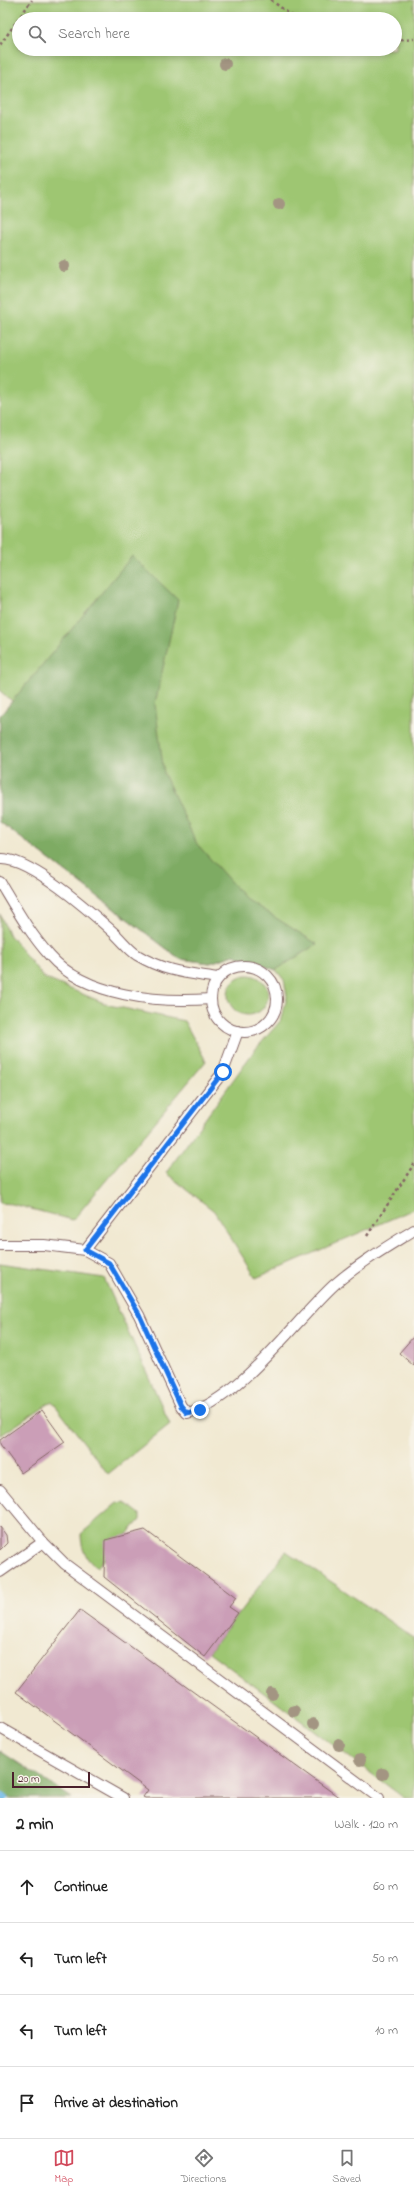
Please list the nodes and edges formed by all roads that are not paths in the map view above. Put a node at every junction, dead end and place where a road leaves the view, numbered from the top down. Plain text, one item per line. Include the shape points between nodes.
1 (0, 859) edge
2 (0, 882) edge
3 (218, 978) junction
4 (211, 999) junction
5 (238, 1031) junction
6 (414, 1230) edge
7 (0, 1245) edge
8 (85, 1250) junction
9 (0, 1490) edge
10 (43, 1542) junction
11 (0, 1572) edge
12 (0, 1728) edge
13 (123, 1798) edge
14 (379, 1798) edge

1 - 3 lane via 17,861 66,894 136,954 163,969
2 - 4 lane via 50,956 76,977 112,990 146,998 180,1002
3 - 4 lane
3 - 5 lane via 231,969 246,966 257,968 266,974 276,992 274,1013 267,1022 259,1028
4 - 5 lane via 218,1020
5 - 8 lane via 223,1072
6 - 8 lane via 377,1253 335,1285 250,1372 214,1403 187,1413 181,1406 139,1314 109,1263
7 - 8 lane via 44,1245
9 - 10 lane
10 - 11 lane
10 - 14 lane via 65,1564
12 - 13 lane

